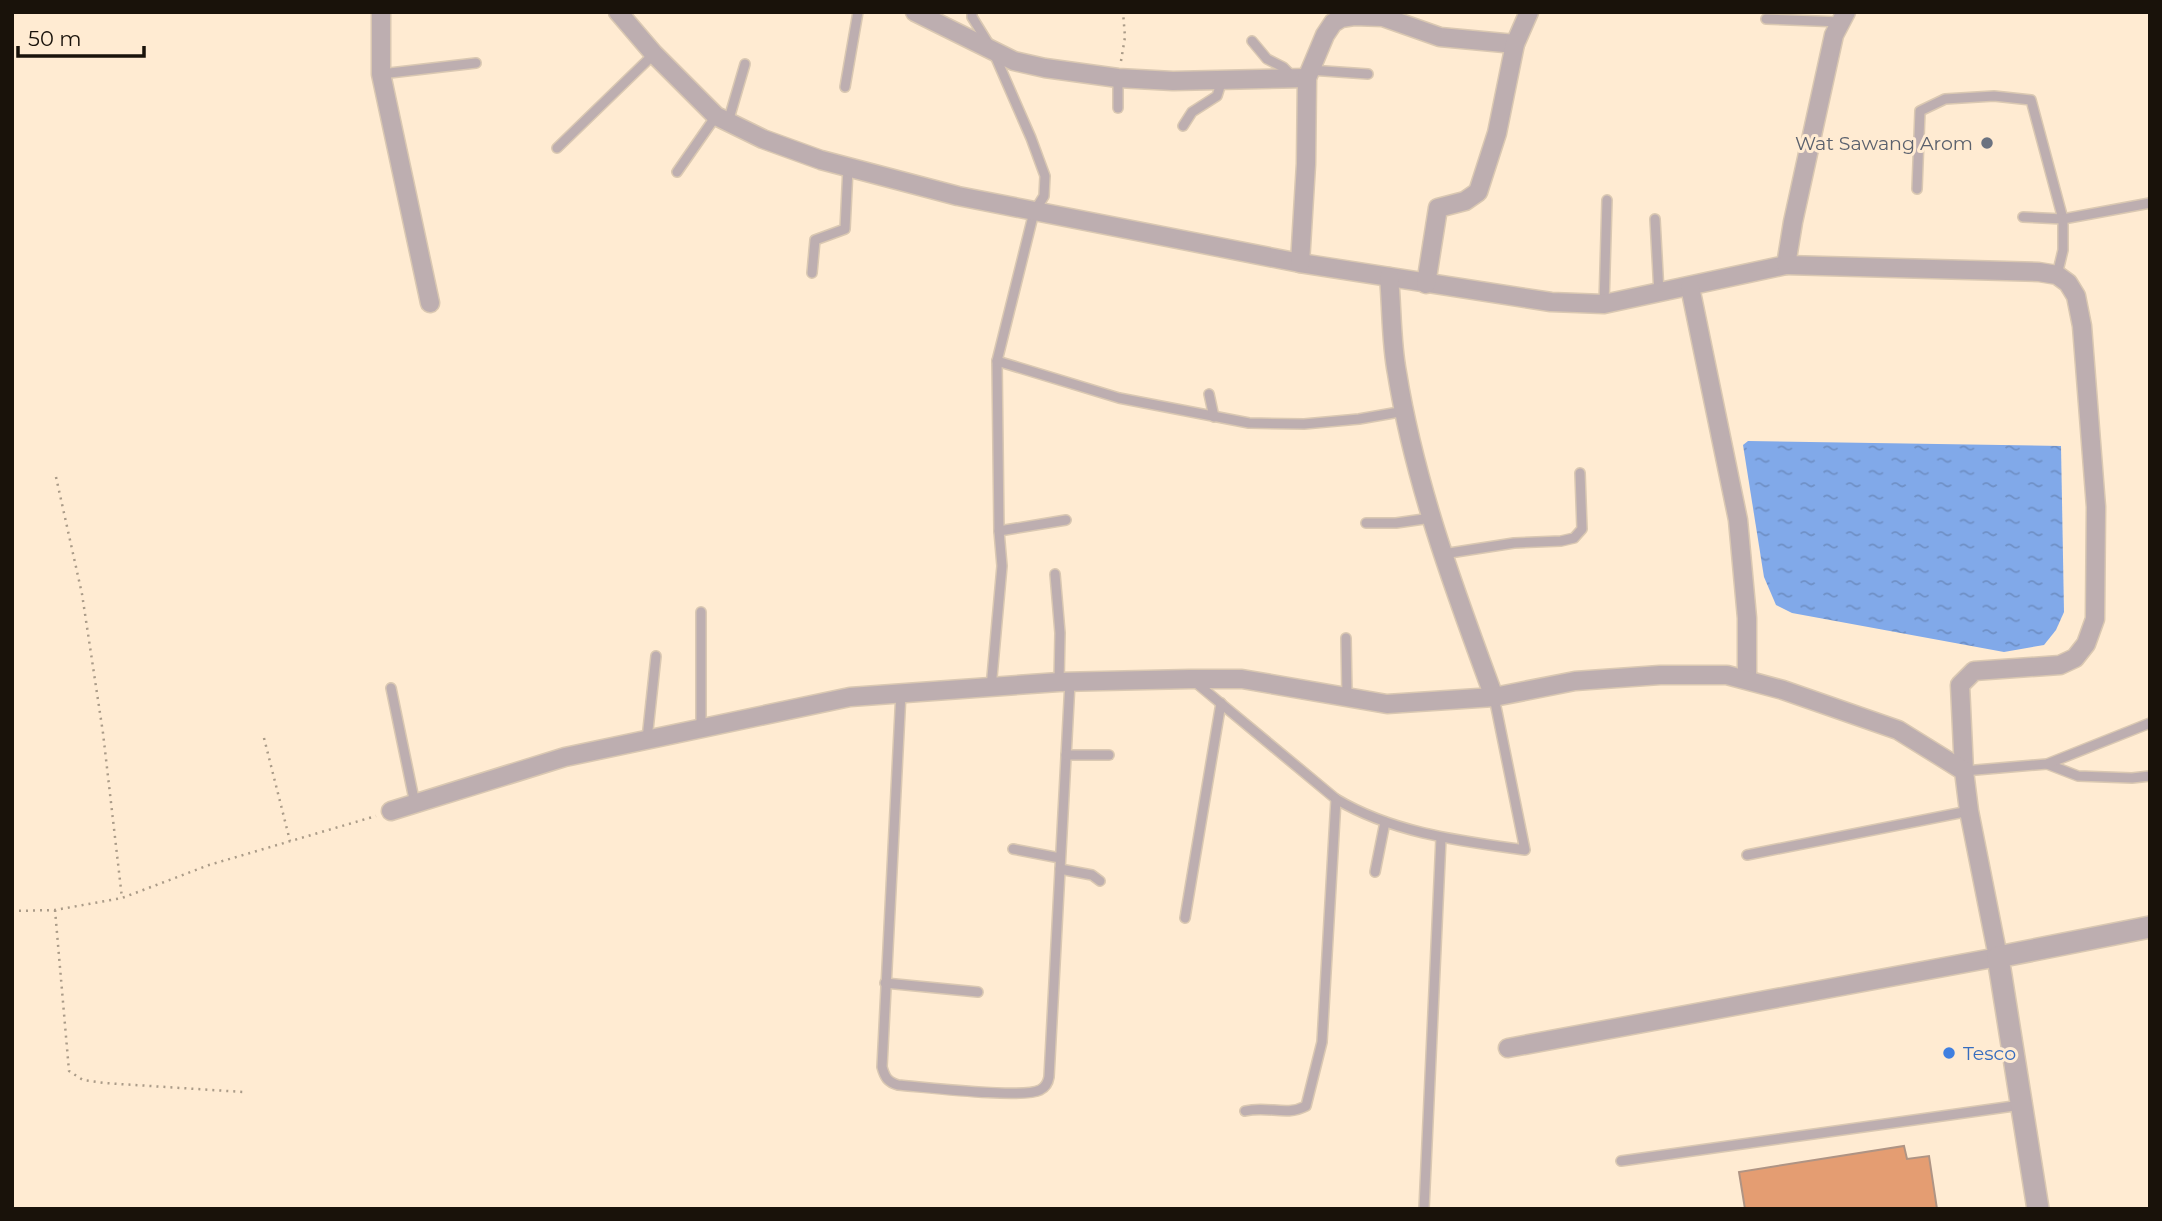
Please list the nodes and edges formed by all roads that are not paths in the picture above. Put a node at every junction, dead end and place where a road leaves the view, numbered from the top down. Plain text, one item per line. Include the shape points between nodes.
1 (382, 12) edge
2 (618, 12) edge
3 (858, 12) edge
4 (915, 12) edge
5 (972, 12) edge
6 (1530, 12) edge
7 (1843, 17) edge
8 (1766, 19) dead end
9 (1252, 41) dead end
10 (1515, 44) junction
11 (992, 51) junction
12 (654, 54) junction
13 (476, 63) dead end
14 (745, 64) dead end
15 (381, 74) junction
16 (1368, 74) dead end
17 (1304, 75) junction
18 (1118, 78) junction
19 (1222, 80) junction
20 (845, 88) dead end
21 (1118, 108) dead end
22 (722, 119) junction
23 (1182, 127) dead end
24 (557, 148) dead end
25 (848, 168) junction
26 (677, 172) dead end
27 (1917, 190) dead end
28 (1607, 200) dead end
29 (2150, 202) edge
30 (1034, 212) junction
31 (2023, 217) dead end
32 (1655, 219) dead end
33 (2063, 219) junction
34 (1300, 263) junction
35 (1786, 265) junction
36 (812, 273) dead end
37 (2057, 275) junction
38 (1389, 277) junction
39 (1426, 284) junction
40 (1690, 287) junction
41 (1659, 293) junction
42 (430, 303) dead end
43 (1604, 304) junction
44 (997, 361) junction
45 (1209, 394) dead end
46 (1405, 411) junction
47 (1214, 417) junction
48 (1580, 473) dead end
49 (1431, 518) junction
50 (1066, 520) dead end
51 (1366, 523) dead end
52 (999, 531) junction
53 (1441, 554) junction
54 (1055, 574) dead end
55 (701, 612) dead end
56 (1346, 638) dead end
57 (656, 656) dead end
58 (1191, 678) junction
59 (1747, 679) junction
60 (1065, 682) junction
61 (391, 688) dead end
62 (991, 688) junction
63 (901, 692) junction
64 (1494, 696) junction
65 (1347, 697) junction
66 (1221, 703) junction
67 (2150, 723) edge
68 (701, 728) junction
69 (647, 739) junction
70 (1066, 755) junction
71 (1109, 755) dead end
72 (2047, 764) junction
73 (1964, 771) junction
74 (2150, 776) edge
75 (1336, 799) junction
76 (415, 804) junction
77 (391, 811) road end
78 (1969, 811) junction
79 (1385, 822) junction
80 (1441, 838) junction
81 (1013, 849) dead end
82 (1747, 855) dead end
83 (1060, 858) junction
84 (1060, 869) junction
85 (1375, 872) dead end
86 (1100, 881) dead end
87 (1185, 918) dead end
88 (2150, 927) edge
89 (1998, 957) junction
90 (885, 983) junction
91 (978, 992) dead end
92 (1508, 1048) dead end
93 (2021, 1105) junction
94 (1245, 1111) dead end
95 (1621, 1161) dead end
96 (1424, 1209) edge
97 (2038, 1209) edge

1 - 15 street
2 - 12 street
3 - 20 lane
4 - 11 street
5 - 11 lane
6 - 10 street
7 - 8 lane
7 - 35 street via 1831,48
9 - 17 lane via 1267,59
10 - 17 street via 1440,37 1383,17 1354,16 1333,23
10 - 39 street via 1497,133 1478,192 1465,201 1438,208
11 - 18 street via 1045,68
11 - 30 lane via 1045,176 1044,196
12 - 22 street
12 - 24 lane
13 - 15 lane
14 - 22 lane
15 - 42 street
16 - 17 lane
17 - 19 street
17 - 34 street via 1306,164
18 - 19 street
18 - 21 lane
19 - 23 lane via 1217,96 1192,112
22 - 25 street via 763,139
22 - 26 lane
25 - 30 street
25 - 36 lane via 845,229 814,240
27 - 33 lane via 1920,111 1945,99 1994,96 2031,100
28 - 43 lane
29 - 33 lane
30 - 34 street
30 - 44 lane
31 - 33 lane
32 - 41 lane
33 - 37 lane
34 - 38 street
35 - 37 street
35 - 40 street
37 - 73 street via 2076,296 2082,326 2096,507 2095,619 2075,658 2060,665 1974,671 1960,685
38 - 39 street
38 - 46 street via 1396,372
39 - 43 street via 1551,302
40 - 41 street
40 - 59 street via 1738,520
41 - 43 street
44 - 47 lane via 1119,398
44 - 52 lane
45 - 47 lane
46 - 47 lane via 1304,424
46 - 49 street
48 - 53 lane via 1582,529 1574,538
49 - 51 lane
49 - 53 street
50 - 52 lane
52 - 62 lane via 1002,566
53 - 64 street
54 - 60 lane
55 - 68 lane
56 - 65 lane
57 - 69 lane
58 - 60 street
58 - 65 street via 1242,679
58 - 66 lane
59 - 64 street via 1660,675 1587,680
59 - 73 street via 1898,730
60 - 62 street
60 - 70 lane
61 - 76 lane
62 - 63 street
63 - 68 street via 850,697
63 - 90 lane
64 - 65 street via 1387,704
64 - 80 lane via 1525,850
66 - 75 lane
66 - 87 lane
67 - 72 lane
68 - 69 street
69 - 76 street via 565,757
70 - 71 lane
70 - 83 lane
72 - 73 lane
72 - 74 lane via 2078,776
73 - 78 street
75 - 79 lane
75 - 94 lane via 1322,1042 1306,1106 1295,1111 1261,1107
76 - 77 street
78 - 82 lane
78 - 89 street
79 - 80 lane
79 - 85 lane
80 - 96 lane
81 - 83 lane
83 - 84 lane
84 - 86 lane
84 - 90 lane via 1049,1077 1042,1090 1017,1093 890,1082 882,1067
88 - 89 street
89 - 92 street
89 - 93 street
90 - 91 lane
93 - 95 lane
93 - 97 street

